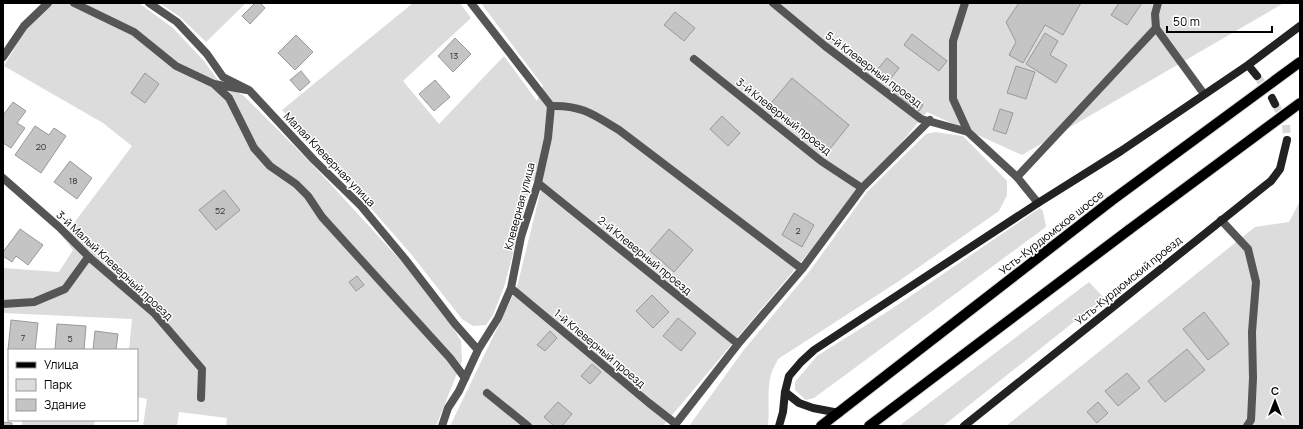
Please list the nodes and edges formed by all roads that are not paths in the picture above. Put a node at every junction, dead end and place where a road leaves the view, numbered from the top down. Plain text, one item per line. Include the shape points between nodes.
1 (48, 3) edge
2 (74, 3) edge
3 (149, 3) edge
4 (471, 3) edge
5 (773, 3) edge
6 (965, 3) edge
7 (1158, 3) edge
8 (1300, 26) edge
9 (1156, 28) junction
10 (3, 57) edge
11 (694, 59) dead end
12 (1300, 62) edge
13 (1248, 65) junction
14 (1257, 76) tunnel mouth
15 (214, 84) junction
16 (249, 90) junction
17 (1204, 94) junction
18 (1300, 103) edge
19 (551, 106) junction
20 (930, 120) junction
21 (968, 132) junction
22 (1287, 140) tunnel mouth
23 (1017, 177) junction
24 (3, 178) edge
25 (538, 183) junction
26 (862, 188) junction
27 (1038, 203) junction
28 (1221, 220) junction
29 (90, 258) junction
30 (802, 269) junction
31 (510, 288) junction
32 (3, 304) edge
33 (738, 344) junction
34 (478, 350) junction
35 (465, 378) junction
36 (487, 392) dead end
37 (785, 392) junction
38 (200, 398) dead end
39 (838, 413) junction
40 (675, 425) edge
41 (442, 426) edge
42 (528, 426) edge
43 (779, 426) edge
44 (821, 426) edge
45 (869, 426) edge
46 (964, 426) edge
47 (1247, 426) edge

1 - 10 street via 24,26
2 - 15 street via 134,32 176,66
3 - 16 street, Малая Клеверная улица via 177,22 207,54 223,77
4 - 19 street
5 - 20 street, 5-й Клеверный проезд via 921,119
6 - 21 street via 954,41 954,99
7 - 9 street via 1155,14
8 - 13 street
9 - 17 street
9 - 23 street
11 - 26 street, 3-й Клеверный проезд via 821,161
12 - 39 main road, Усть-Курдюмское шоссе, bridge via 1111,201
13 - 14 street
13 - 17 street
15 - 16 street
15 - 35 street via 229,98 254,148 270,166 308,196 322,217 450,358
16 - 34 street, Малая Клеверная улица via 361,206
17 - 27 street via 1121,151
18 - 45 main road, bridge
19 - 25 street, Клеверная улица via 548,138
19 - 30 street via 586,111 619,130
20 - 21 street, 5-й Клеверный проезд
20 - 26 street
21 - 23 street, 5-й Клеверный проезд
22 - 28 street, Усть-Курдюмский проезд via 1280,169 1271,181
23 - 27 street, 5-й Клеверный проезд
24 - 29 street, 3-й Малый Клеверный проезд
25 - 31 street, Клеверная улица via 521,237
25 - 33 street, 2-й Клеверный проезд
26 - 30 street
27 - 37 street via 814,350 789,376
28 - 46 street, Усть-Курдюмский проезд
28 - 47 street via 1248,249 1256,282 1252,332 1251,420
29 - 32 street via 64,289 34,302
29 - 38 street, 3-й Малый Клеверный проезд via 154,313 202,369
30 - 33 street
31 - 34 street, Клеверная улица via 498,318
31 - 40 street, 1-й Клеверный проезд
33 - 40 street
34 - 35 street, Клеверная улица
35 - 41 street, Клеверная улица via 448,408
36 - 42 street
37 - 39 street via 799,403
37 - 43 street
39 - 44 main road, Усть-Курдюмское шоссе

